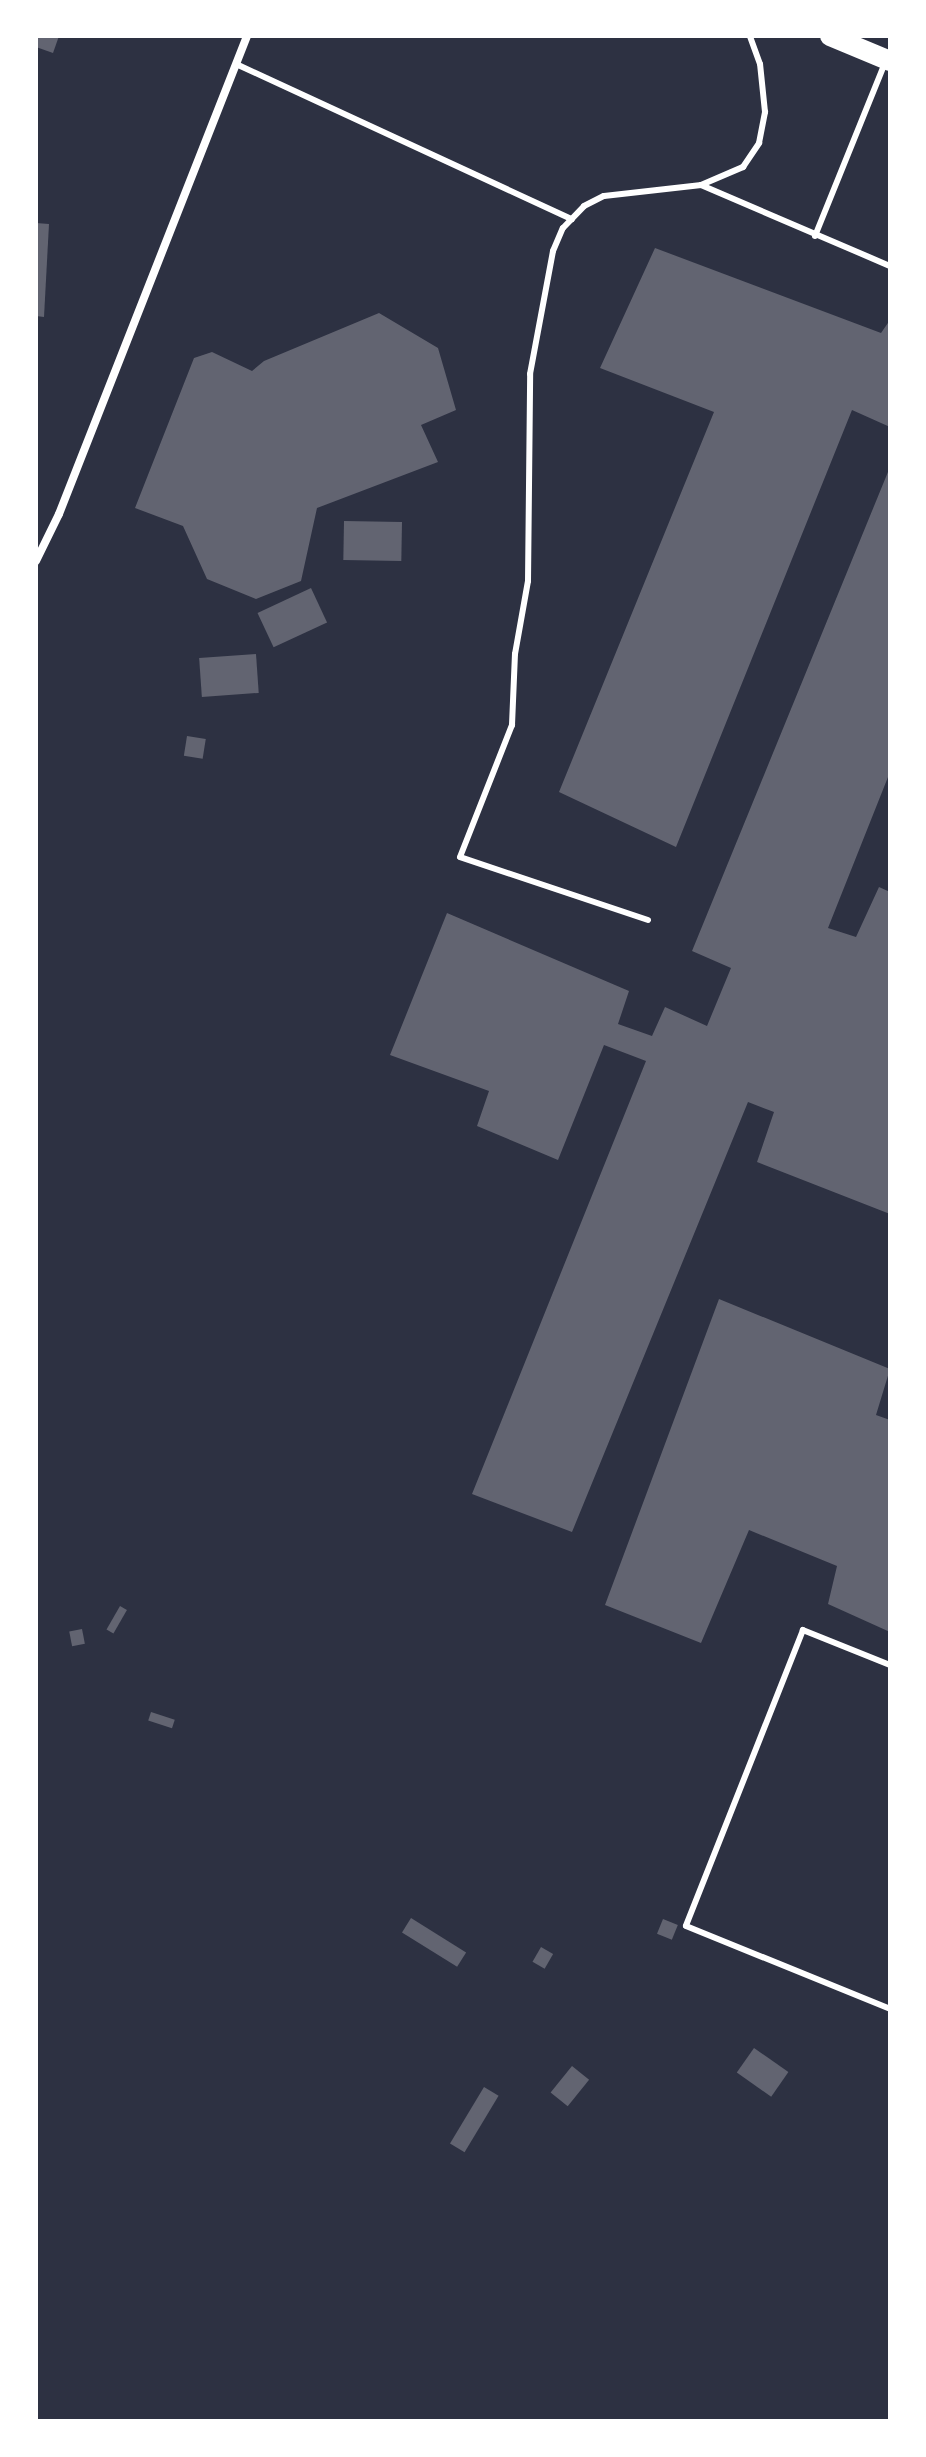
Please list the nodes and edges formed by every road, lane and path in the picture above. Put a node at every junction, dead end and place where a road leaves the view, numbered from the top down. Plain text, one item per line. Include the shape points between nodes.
1 (247, 36) edge
2 (750, 36) edge
3 (830, 36) edge
4 (889, 60) edge
5 (236, 64) junction
6 (701, 185) junction
7 (572, 219) junction
8 (815, 236) junction
9 (890, 266) edge
10 (36, 561) edge
11 (648, 920) dead end
12 (890, 1665) edge
13 (890, 2009) edge

1 - 5 street
2 - 6 lane via 765,92 759,143 743,167
3 - 4 main road
4 - 8 lane
5 - 7 lane
5 - 10 street
6 - 7 lane via 604,196
6 - 8 lane
7 - 11 lane via 553,251 530,374 528,581 515,654 512,725 460,857
8 - 9 lane
12 - 13 lane via 803,1630 686,1926

